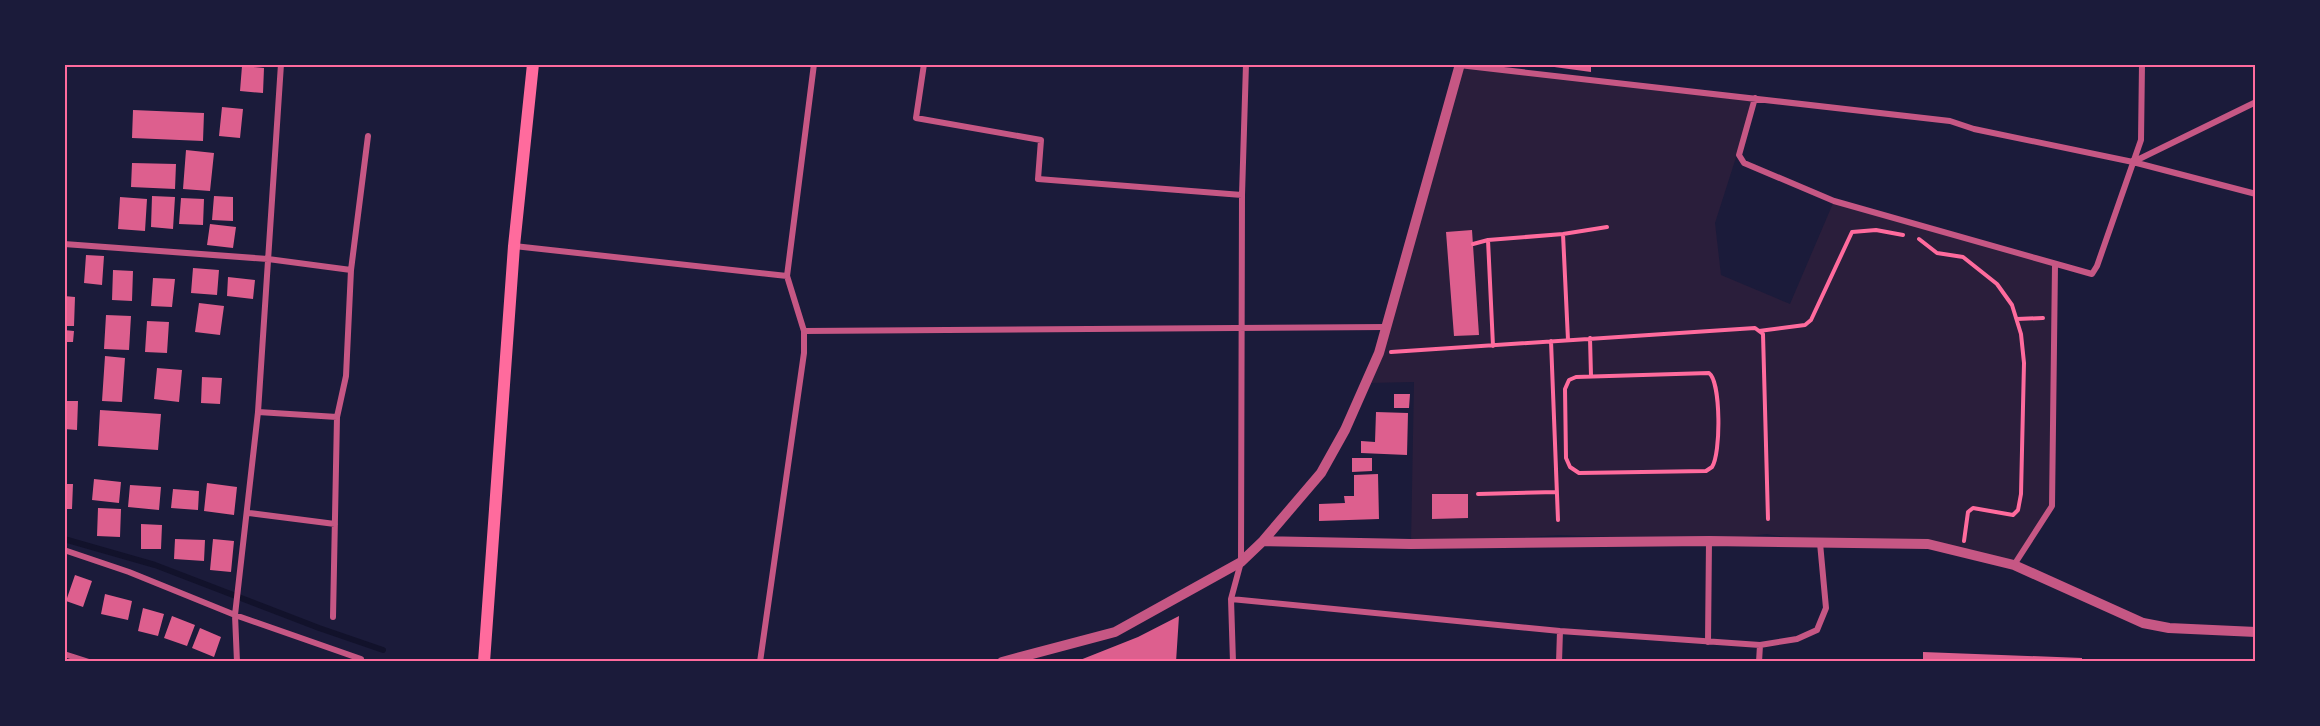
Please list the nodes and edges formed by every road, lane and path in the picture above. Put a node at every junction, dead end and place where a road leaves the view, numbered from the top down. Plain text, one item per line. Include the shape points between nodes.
1 (281, 64) edge
2 (532, 64) edge
3 (814, 64) edge
4 (924, 64) edge
5 (1246, 64) edge
6 (2142, 64) edge
7 (1460, 65) edge
8 (1755, 98) junction
9 (2256, 102) edge
10 (368, 136) dead end
11 (2133, 162) junction
12 (2256, 194) edge
13 (1242, 195) junction
14 (1607, 227) dead end
15 (1563, 234) junction
16 (1906, 235) dead end
17 (1916, 237) dead end
18 (1488, 240) junction
19 (64, 244) edge
20 (1473, 244) dead end
21 (514, 246) junction
22 (268, 259) junction
23 (2055, 265) junction
24 (351, 270) junction
25 (787, 276) junction
26 (2055, 317) junction
27 (2017, 319) junction
28 (1243, 327) junction
29 (1386, 327) junction
30 (804, 331) junction
31 (1759, 331) junction
32 (1590, 338) junction
33 (1568, 340) junction
34 (1551, 341) junction
35 (1493, 346) junction
36 (1379, 353) junction
37 (1591, 376) junction
38 (258, 412) junction
39 (337, 417) junction
40 (1556, 492) junction
41 (1478, 494) dead end
42 (249, 513) junction
43 (1768, 519) dead end
44 (1557, 520) dead end
45 (335, 524) junction
46 (1709, 541) junction
47 (1263, 542) junction
48 (1820, 543) junction
49 (64, 550) edge
50 (1962, 552) junction
51 (1240, 562) junction
52 (2014, 565) junction
53 (1231, 599) junction
54 (235, 615) junction
55 (333, 616) dead end
56 (1560, 631) junction
57 (2256, 632) edge
58 (1708, 642) junction
59 (1760, 645) junction
60 (64, 654) edge
61 (361, 659) dead end
62 (89, 662) edge
63 (237, 662) edge
64 (484, 662) edge
65 (760, 662) edge
66 (1002, 662) edge
67 (1233, 662) edge
68 (1559, 662) edge
69 (1759, 662) edge

1 - 22 street
2 - 21 main road
3 - 25 street
4 - 13 street via 916,118 1041,140 1038,179
5 - 13 street
6 - 11 street via 2141,140
7 - 8 street
7 - 29 street
8 - 11 street via 1950,121
8 - 23 street via 1739,155 1744,163 1834,201
9 - 11 street
10 - 24 street
11 - 12 street
11 - 23 street via 2092,274
13 - 28 street
14 - 15 path
15 - 18 path
15 - 33 path
16 - 31 path via 1875,230 1852,232 1811,320 1805,325
17 - 27 path via 1937,253 1963,257 1997,284
18 - 20 path
18 - 35 path
19 - 22 street
21 - 25 street
21 - 64 main road
22 - 24 street
22 - 38 street
23 - 26 street
24 - 39 street via 346,376
25 - 30 street
26 - 27 path
26 - 52 street via 2052,506
27 - 50 path via 2024,363 2018,510 2013,515 1972,508 1968,512
28 - 29 street
28 - 30 street
28 - 51 street
29 - 36 street
30 - 65 street
31 - 32 path via 1750,326
31 - 43 path via 1763,334
32 - 33 path
32 - 37 path
33 - 34 path
34 - 35 path
34 - 40 path
35 - 36 path
36 - 47 street via 1321,473
37 - 37 path via 1709,373 1717,388 1717,453 1712,467 1706,471 1579,473 1570,467 1566,458 1565,389 1576,376
38 - 39 street
38 - 42 street
39 - 45 street
40 - 41 path
40 - 44 path
42 - 45 street
42 - 54 street
45 - 55 street
46 - 47 street
46 - 48 street
46 - 58 street
47 - 51 street
48 - 50 street via 1928,544
48 - 59 street via 1826,608 1817,630 1797,639
49 - 54 street
50 - 52 street
51 - 53 street
51 - 66 street via 1115,632
52 - 57 street via 2143,622 2169,628
53 - 56 street
53 - 67 street
54 - 61 street
54 - 63 street
56 - 58 street
56 - 68 street
58 - 59 street
59 - 69 street
60 - 62 street

